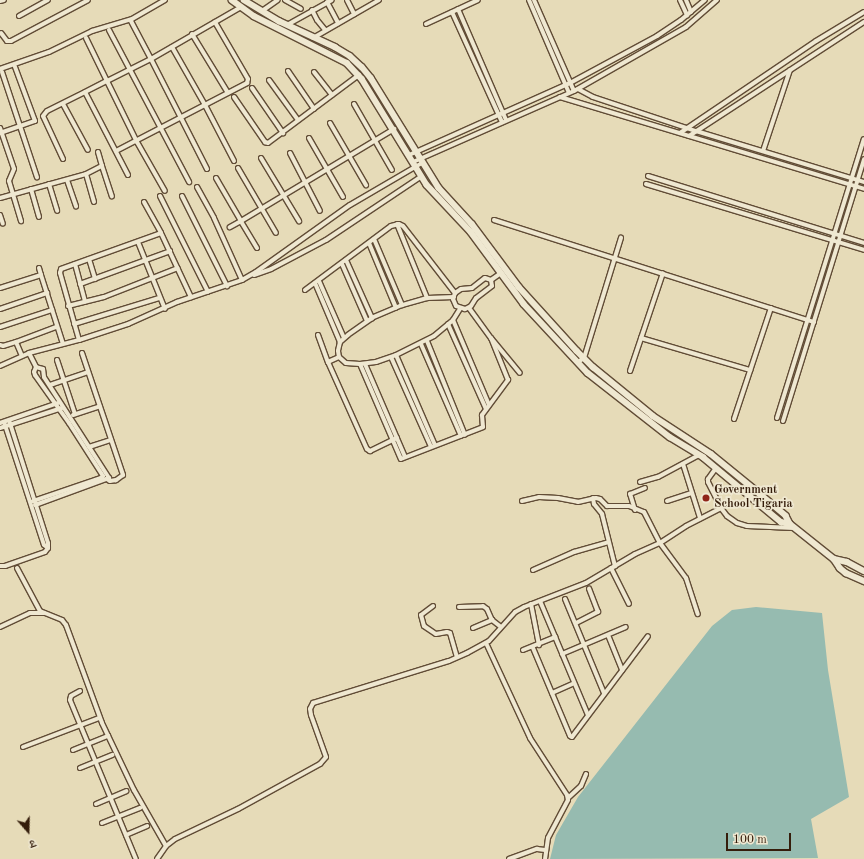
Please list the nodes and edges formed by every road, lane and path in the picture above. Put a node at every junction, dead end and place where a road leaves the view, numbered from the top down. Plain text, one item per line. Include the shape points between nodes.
1 (4, 0) edge
2 (48, 0) edge
3 (88, 0) edge
4 (165, 0) edge
5 (232, 0) edge
6 (244, 0) edge
7 (278, 0) edge
8 (285, 0) edge
9 (332, 0) edge
10 (347, 0) edge
11 (379, 0) edge
12 (478, 0) edge
13 (529, 0) edge
14 (534, 0) edge
15 (680, 0) edge
16 (686, 0) edge
17 (705, 0) edge
18 (717, 0) edge
19 (0, 1) edge
20 (327, 2) junction
21 (370, 2) edge
22 (241, 7) junction
23 (301, 9) dead end
24 (458, 9) junction
25 (312, 10) junction
26 (262, 11) junction
27 (452, 12) junction
28 (691, 12) junction
29 (864, 12) edge
30 (354, 14) junction
31 (687, 15) junction
32 (19, 16) dead end
33 (131, 21) dead end
34 (215, 22) junction
35 (864, 22) edge
36 (338, 23) junction
37 (426, 24) dead end
38 (287, 25) junction
39 (109, 30) dead end
40 (325, 30) junction
41 (0, 32) edge
42 (192, 34) junction
43 (86, 38) dead end
44 (314, 38) junction
45 (4, 42) dead end
46 (172, 47) junction
47 (151, 59) junction
48 (15, 67) dead end
49 (130, 70) junction
50 (790, 70) junction
51 (1, 71) edge
52 (288, 71) dead end
53 (314, 72) dead end
54 (359, 75) junction
55 (269, 80) dead end
56 (107, 82) junction
57 (568, 84) junction
58 (252, 88) dead end
59 (576, 90) junction
60 (85, 92) junction
61 (228, 93) junction
62 (569, 93) junction
63 (332, 95) junction
64 (234, 97) dead end
65 (560, 97) junction
66 (63, 104) junction
67 (354, 104) dead end
68 (205, 105) junction
69 (314, 109) junction
70 (503, 113) junction
71 (498, 115) junction
72 (182, 118) junction
73 (298, 120) junction
74 (506, 120) junction
75 (330, 122) dead end
76 (502, 122) junction
77 (20, 126) junction
78 (686, 128) junction
79 (160, 129) junction
80 (394, 129) junction
81 (0, 131) edge
82 (696, 131) junction
83 (283, 133) junction
84 (680, 133) junction
85 (689, 136) junction
86 (310, 138) dead end
87 (864, 139) edge
88 (374, 140) junction
89 (137, 142) junction
90 (88, 150) dead end
91 (763, 151) junction
92 (98, 152) dead end
93 (116, 152) junction
94 (416, 152) junction
95 (290, 153) dead end
96 (349, 155) junction
97 (409, 155) junction
98 (261, 158) dead end
99 (64, 159) dead end
100 (864, 159) edge
101 (234, 161) dead end
102 (421, 161) junction
103 (415, 164) junction
104 (102, 166) junction
105 (238, 168) dead end
106 (327, 168) junction
107 (207, 169) dead end
108 (392, 170) dead end
109 (86, 174) junction
110 (128, 175) dead end
111 (422, 176) junction
112 (648, 176) dead end
113 (37, 177) dead end
114 (216, 178) dead end
115 (852, 178) junction
116 (66, 180) junction
117 (858, 180) junction
118 (189, 182) dead end
119 (305, 182) junction
120 (864, 182) edge
121 (49, 184) junction
122 (646, 184) dead end
123 (366, 185) dead end
124 (850, 185) junction
125 (197, 187) dead end
126 (855, 187) junction
127 (31, 189) junction
128 (864, 189) edge
129 (165, 191) dead end
130 (13, 194) junction
131 (283, 195) junction
132 (112, 196) dead end
133 (160, 196) dead end
134 (182, 196) dead end
135 (343, 197) dead end
136 (0, 198) edge
137 (94, 202) dead end
138 (144, 202) dead end
139 (76, 206) dead end
140 (261, 208) junction
141 (57, 210) dead end
142 (320, 210) dead end
143 (0, 215) edge
144 (39, 217) dead end
145 (494, 220) dead end
146 (21, 221) dead end
147 (241, 221) junction
148 (299, 221) dead end
149 (3, 224) dead end
150 (397, 224) junction
151 (230, 227) dead end
152 (161, 233) junction
153 (276, 234) dead end
154 (835, 234) junction
155 (840, 235) junction
156 (621, 238) dead end
157 (374, 239) junction
158 (832, 240) junction
159 (138, 242) junction
160 (838, 242) junction
161 (369, 243) junction
162 (864, 243) edge
163 (257, 248) dead end
164 (864, 250) edge
165 (170, 251) junction
166 (615, 258) junction
167 (89, 259) junction
168 (145, 260) junction
169 (346, 260) junction
170 (75, 264) junction
171 (342, 264) junction
172 (39, 268) dead end
173 (178, 268) junction
174 (501, 273) junction
175 (663, 273) junction
176 (41, 275) junction
177 (250, 276) junction
178 (152, 278) junction
179 (96, 279) junction
180 (242, 280) junction
181 (491, 280) junction
182 (317, 282) junction
183 (80, 284) junction
184 (227, 286) junction
185 (0, 288) edge
186 (305, 290) dead end
187 (208, 292) junction
188 (47, 293) junction
189 (455, 295) junction
190 (191, 297) junction
191 (159, 298) junction
192 (427, 298) junction
193 (85, 302) junction
194 (402, 305) junction
195 (68, 306) junction
196 (396, 308) junction
197 (469, 308) junction
198 (771, 308) junction
199 (0, 309) edge
200 (165, 309) junction
201 (460, 309) junction
202 (52, 310) junction
203 (372, 318) junction
204 (453, 320) junction
205 (808, 320) junction
206 (367, 322) junction
207 (814, 322) junction
208 (74, 324) junction
209 (448, 324) junction
210 (0, 327) edge
211 (56, 327) junction
212 (318, 335) dead end
213 (344, 338) junction
214 (490, 338) junction
215 (641, 338) junction
216 (79, 340) junction
217 (426, 341) junction
218 (16, 342) junction
219 (340, 342) junction
220 (63, 344) junction
221 (421, 344) junction
222 (0, 345) edge
223 (29, 353) junction
224 (82, 353) dead end
225 (396, 355) junction
226 (22, 356) junction
227 (339, 357) junction
228 (391, 357) junction
229 (584, 358) junction
230 (57, 360) dead end
231 (328, 362) junction
232 (578, 362) junction
233 (360, 364) junction
234 (365, 364) junction
235 (0, 366) edge
236 (36, 367) junction
237 (750, 370) junction
238 (630, 371) dead end
239 (88, 372) junction
240 (520, 373) dead end
241 (64, 380) junction
242 (50, 385) junction
243 (58, 403) junction
244 (100, 406) junction
245 (487, 407) junction
246 (62, 408) junction
247 (76, 414) junction
248 (68, 417) junction
249 (777, 418) dead end
250 (734, 419) dead end
251 (783, 421) dead end
252 (10, 423) junction
253 (3, 424) edge
254 (0, 428) edge
255 (463, 435) junction
256 (395, 439) junction
257 (111, 440) junction
258 (435, 445) junction
259 (88, 447) junction
260 (430, 447) junction
261 (699, 455) junction
262 (683, 464) junction
263 (716, 468) junction
264 (108, 480) junction
265 (640, 482) dead end
266 (646, 488) dead end
267 (691, 493) junction
268 (592, 498) junction
269 (32, 501) junction
270 (522, 501) dead end
271 (667, 501) dead end
272 (34, 506) junction
273 (606, 506) junction
274 (721, 508) junction
275 (635, 510) junction
276 (600, 512) junction
277 (700, 518) junction
278 (792, 526) junction
279 (608, 542) junction
280 (660, 543) junction
281 (834, 559) junction
282 (0, 566) edge
283 (613, 567) junction
284 (17, 568) dead end
285 (533, 570) dead end
286 (864, 571) edge
287 (864, 580) edge
288 (589, 589) dead end
289 (564, 599) dead end
290 (540, 601) junction
291 (531, 604) junction
292 (629, 604) dead end
293 (433, 606) dead end
294 (459, 607) dead end
295 (44, 613) junction
296 (698, 614) dead end
297 (492, 620) junction
298 (576, 623) junction
299 (0, 627) edge
300 (502, 627) junction
301 (626, 627) dead end
302 (472, 628) dead end
303 (608, 635) junction
304 (648, 636) dead end
305 (555, 637) junction
306 (486, 643) junction
307 (539, 645) junction
308 (584, 645) junction
309 (533, 648) junction
310 (523, 650) dead end
311 (562, 654) junction
312 (457, 657) junction
313 (622, 670) junction
314 (574, 683) junction
315 (80, 691) dead end
316 (552, 693) junction
317 (604, 693) junction
318 (588, 715) junction
319 (99, 718) junction
320 (81, 725) junction
321 (108, 736) junction
322 (88, 744) junction
323 (23, 747) dead end
324 (73, 750) dead end
325 (113, 756) dead end
326 (96, 762) junction
327 (80, 768) dead end
328 (586, 774) dead end
329 (126, 791) dead end
330 (110, 798) junction
331 (568, 798) junction
332 (96, 804) dead end
333 (140, 808) dead end
334 (118, 816) junction
335 (102, 822) dead end
336 (147, 826) dead end
337 (126, 835) junction
338 (166, 846) junction
339 (546, 850) junction
340 (509, 858) edge
341 (136, 859) edge
342 (157, 859) edge
343 (545, 859) edge

1 - 19 street
2 - 32 street
3 - 41 street via 11,41 7,41
4 - 51 street via 132,19 92,31
5 - 22 main road
6 - 26 main road
7 - 26 street
8 - 23 street
9 - 20 street
10 - 30 street
11 - 21 street
12 - 24 street
13 - 57 street
14 - 57 street
15 - 31 street
16 - 28 street
17 - 28 street
18 - 59 street via 686,27
20 - 25 street
20 - 36 street
21 - 30 street
22 - 34 street
22 - 54 main road via 347,64
24 - 27 street
24 - 70 street
25 - 38 street
25 - 40 street
26 - 38 main road
27 - 37 street
27 - 71 street
28 - 31 street
29 - 78 street
30 - 36 street
31 - 57 street via 656,36
33 - 47 street
34 - 42 street
34 - 61 street via 248,80
35 - 50 street
36 - 40 street
38 - 44 main road
39 - 49 street
40 - 44 street
41 - 45 street
42 - 46 street
42 - 61 street
43 - 56 street
44 - 94 main road via 350,56 367,72
46 - 47 street
46 - 68 street
47 - 49 street
47 - 72 street
48 - 77 street via 35,120
49 - 56 street
49 - 79 street
50 - 82 street
50 - 91 street
51 - 77 street
52 - 69 street
53 - 63 street
54 - 63 street
54 - 80 main road
55 - 73 street
56 - 60 street
56 - 89 street
57 - 59 street
57 - 62 street
57 - 70 street
58 - 83 street
59 - 62 street
59 - 78 street
60 - 66 street
60 - 93 street
61 - 68 street
62 - 65 street
63 - 69 street
64 - 83 street via 267,143
65 - 74 street
65 - 84 street
66 - 90 street
66 - 99 street via 43,116
67 - 88 street
68 - 72 street
68 - 101 street
69 - 73 street
70 - 71 street
70 - 74 street
71 - 76 street
71 - 94 street
72 - 79 street
72 - 107 street
73 - 83 street
74 - 76 street
75 - 96 street
76 - 102 street
77 - 81 street
77 - 113 street
78 - 82 street
78 - 84 street
79 - 89 street
79 - 118 street
80 - 88 street
80 - 97 main road
81 - 130 street via 14,169 9,181
82 - 85 street
82 - 91 street
84 - 85 street
85 - 124 street
86 - 106 street
87 - 115 street
88 - 96 street
88 - 108 street
89 - 93 street
89 - 129 street
91 - 115 street
92 - 104 street
93 - 110 street
94 - 97 street
94 - 102 main road
95 - 119 street
96 - 106 street
96 - 123 street
97 - 103 main road
98 - 131 street
100 - 117 street
102 - 103 street
102 - 229 main road via 439,188 472,224 519,287
103 - 111 main road
103 - 177 street via 345,208
104 - 109 street
104 - 132 street
105 - 140 street
106 - 119 street
106 - 135 street
109 - 116 street
109 - 137 street
111 - 174 main road via 427,185 464,224
111 - 177 street via 326,240 271,270
112 - 154 street
114 - 147 street
115 - 117 street
115 - 124 street
116 - 121 street
116 - 139 street
117 - 120 street
117 - 126 street
119 - 131 street
119 - 142 street
121 - 127 street
121 - 141 street
122 - 158 street
124 - 126 street
124 - 154 street
125 - 180 street
126 - 128 street
126 - 155 street
127 - 130 street
127 - 144 street
130 - 136 street
130 - 146 street
131 - 140 street
131 - 148 street
133 - 187 street
134 - 184 street
138 - 152 street
140 - 147 street
140 - 153 street
143 - 149 street
145 - 166 street
147 - 151 street
147 - 163 street
150 - 157 street
150 - 189 street via 403,226
150 - 192 street
152 - 159 street
152 - 165 street
154 - 155 street
154 - 158 street
155 - 160 street
155 - 162 street
156 - 166 street
157 - 161 street
157 - 194 street
158 - 160 street
158 - 205 street
159 - 167 street
159 - 168 street
160 - 164 street
160 - 207 street
161 - 169 street
161 - 196 street
165 - 168 street
165 - 173 street
166 - 175 street
166 - 229 street
167 - 170 street
167 - 179 street
168 - 178 street
168 - 179 street
169 - 171 street
169 - 203 street
170 - 183 street
170 - 195 street via 59,272
171 - 182 street
171 - 206 street
172 - 176 street
173 - 178 street
173 - 190 street
174 - 181 street
174 - 232 main road via 524,304
175 - 198 street
175 - 215 street
176 - 185 street
176 - 188 street
177 - 180 street
178 - 191 street
178 - 193 street
179 - 183 street
180 - 184 street
181 - 189 street via 485,278 472,288 461,289
181 - 197 street via 491,287 476,298
182 - 186 street
182 - 213 street
182 - 219 street
183 - 193 street
184 - 187 street
187 - 190 street
188 - 199 street
188 - 202 street
189 - 192 street
189 - 201 street via 456,306
190 - 200 street
191 - 200 street
191 - 208 street
192 - 194 street
193 - 195 street
194 - 196 street
195 - 208 street
196 - 203 street
197 - 201 street
197 - 214 street
198 - 205 street
198 - 237 street
200 - 216 street
201 - 204 street
202 - 210 street
202 - 211 street
203 - 206 street
204 - 209 street
204 - 245 street
205 - 207 street
205 - 249 street
206 - 213 street
207 - 251 street
208 - 216 street
209 - 217 street
209 - 245 street
211 - 218 street
211 - 220 street
212 - 231 street
213 - 219 street
214 - 240 street
214 - 245 street via 508,380
215 - 237 street
215 - 238 street
216 - 220 street
217 - 221 street
217 - 255 street
218 - 222 street
218 - 226 street
219 - 227 street
220 - 223 street
221 - 225 street
221 - 255 street
223 - 226 street
223 - 236 street
224 - 239 street
225 - 228 street
225 - 258 street
226 - 235 street
227 - 231 street
227 - 233 street via 346,362
228 - 234 street
228 - 260 street
229 - 232 street
229 - 278 main road via 674,432 711,454 786,516
230 - 241 street
231 - 256 street via 367,449 370,451
232 - 261 main road via 588,373 648,420
233 - 234 street
233 - 256 street
234 - 256 street
236 - 242 street via 43,369 44,377
236 - 243 street via 35,375
237 - 250 street
239 - 241 street
239 - 244 street
241 - 242 street
241 - 247 street
242 - 243 street
243 - 246 street
243 - 252 street
244 - 247 street
244 - 257 street
245 - 255 street via 482,415 483,427
246 - 248 street
246 - 252 street
247 - 248 street
248 - 259 street
252 - 253 street
252 - 269 street
253 - 254 street
253 - 269 street
255 - 258 street
256 - 260 street via 403,458
257 - 259 street
257 - 264 street via 123,475 116,480
258 - 260 street
259 - 264 street via 108,475
259 - 269 street via 102,474 101,478
261 - 262 street
261 - 263 main road
262 - 265 street via 658,477
262 - 267 street
263 - 274 street via 708,482
263 - 278 main road via 781,522
264 - 272 street
266 - 275 street via 630,494
267 - 271 street
267 - 277 street
268 - 270 street via 578,502 539,497
268 - 273 street via 600,499
268 - 276 street
269 - 272 street
272 - 282 street via 48,548 45,552
273 - 275 street via 629,506
273 - 276 street
274 - 277 street
274 - 278 street via 731,519 747,526
275 - 280 street via 646,514
276 - 279 street
277 - 280 street
278 - 281 main road
279 - 283 street
279 - 285 street via 574,552
280 - 283 street
280 - 296 street via 686,578
281 - 286 main road via 847,562
281 - 287 main road via 846,573
283 - 290 street via 586,583
283 - 292 street
284 - 295 street via 36,606
288 - 298 street via 598,612
289 - 298 street
290 - 291 street
290 - 305 street
291 - 300 street via 515,612
291 - 307 street
293 - 312 street via 421,615 424,626 436,634 450,633
294 - 297 street via 483,606
295 - 299 street via 30,613
295 - 319 street via 62,620 66,625
297 - 300 street
297 - 302 street
298 - 308 street
300 - 306 street
301 - 303 street
303 - 308 street
303 - 313 street
304 - 313 street
305 - 307 street
305 - 311 street
306 - 312 street
306 - 331 street via 530,738
307 - 309 street
308 - 311 street
308 - 317 street
309 - 310 street
309 - 316 street
311 - 314 street
312 - 338 street via 314,702 310,709 311,715 326,757 320,764
313 - 317 street
314 - 316 street
314 - 318 street
315 - 320 street via 70,697
316 - 318 street via 571,737
317 - 318 street
319 - 320 street
319 - 321 street
320 - 322 street
320 - 323 street
321 - 322 street
321 - 338 street via 134,790
322 - 324 street
322 - 326 street
325 - 326 street
326 - 327 street
326 - 330 street
328 - 331 street via 581,786
329 - 330 street
330 - 332 street
330 - 334 street
331 - 339 street via 548,838
333 - 334 street
334 - 335 street
334 - 337 street
336 - 337 street
337 - 341 street
338 - 342 street
339 - 340 street via 537,849
339 - 343 street

